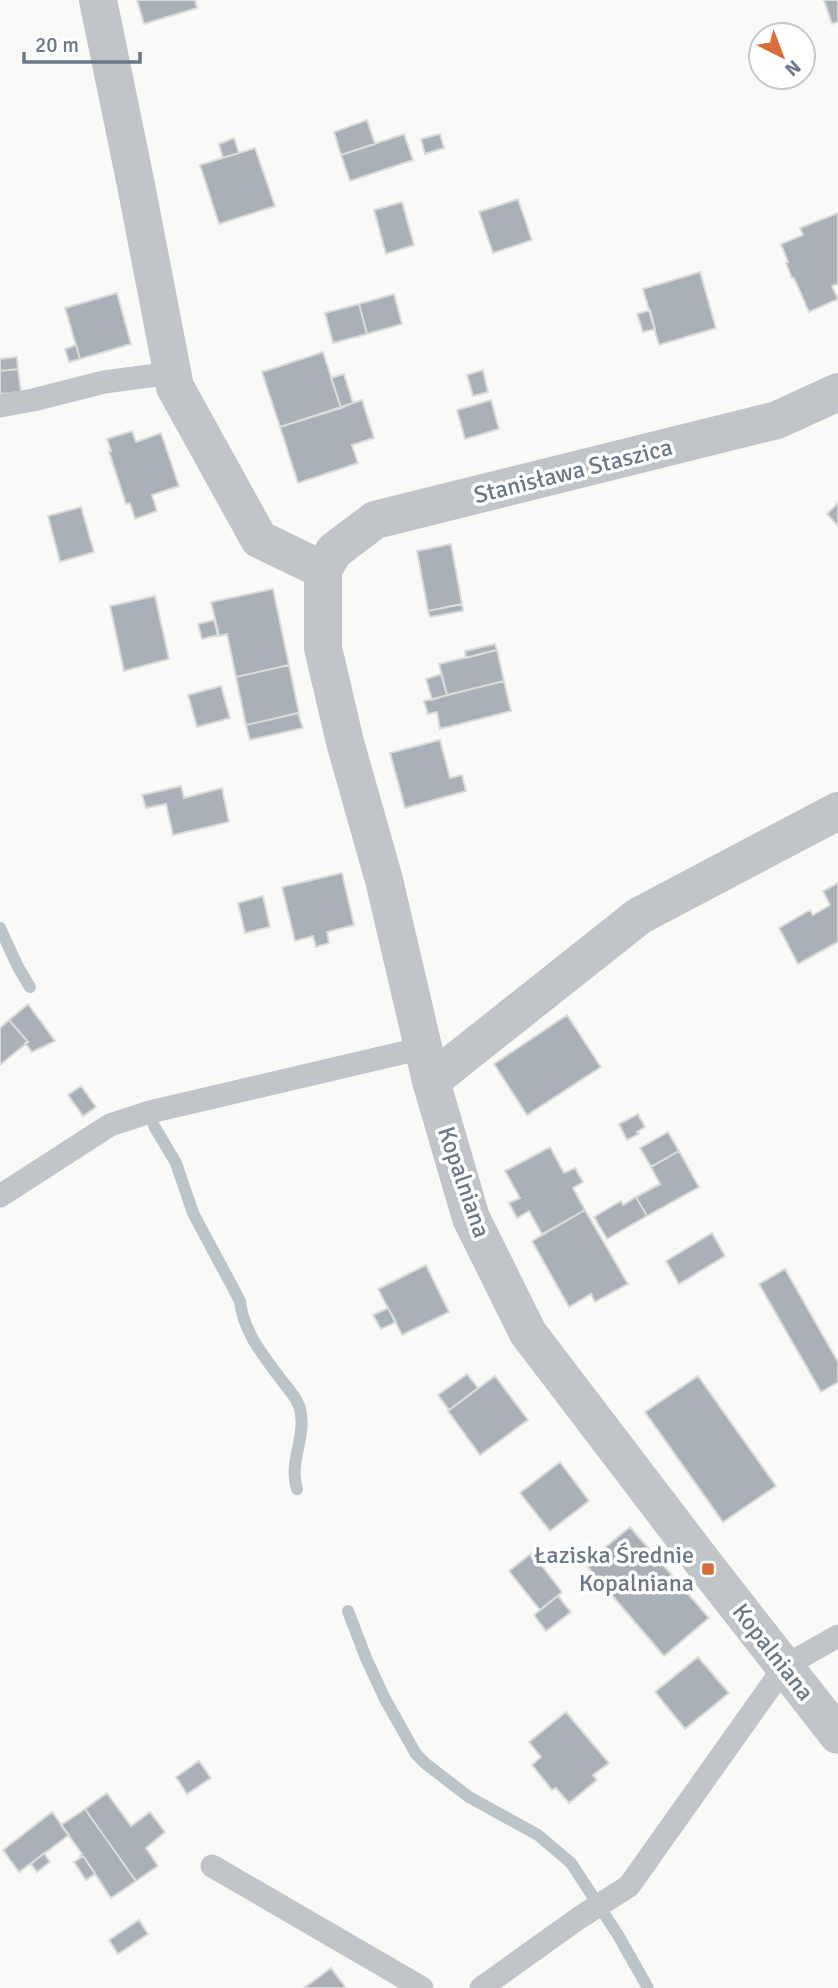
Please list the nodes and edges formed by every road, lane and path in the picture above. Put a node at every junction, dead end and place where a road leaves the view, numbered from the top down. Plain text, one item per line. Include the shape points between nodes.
1 (98, 0) edge
2 (173, 373) junction
3 (838, 392) edge
4 (0, 405) edge
5 (323, 570) junction
6 (838, 811) edge
7 (427, 1065) junction
8 (0, 1196) edge
9 (838, 1636) edge
10 (785, 1666) junction
11 (838, 1735) edge
12 (212, 1866) dead end
13 (422, 1988) edge
14 (481, 1988) edge

1 - 2 street
2 - 4 lane via 104,382
2 - 5 street via 175,387 259,539
3 - 5 street, Stanisława Staszica via 777,420 375,520 334,551
5 - 7 street, Kopalniana via 323,648
6 - 7 street via 639,916
7 - 8 lane via 150,1112 110,1125
7 - 10 street, Kopalniana via 471,1218 528,1333
9 - 10 lane
10 - 11 street, Kopalniana
10 - 14 lane via 629,1886
12 - 13 lane

